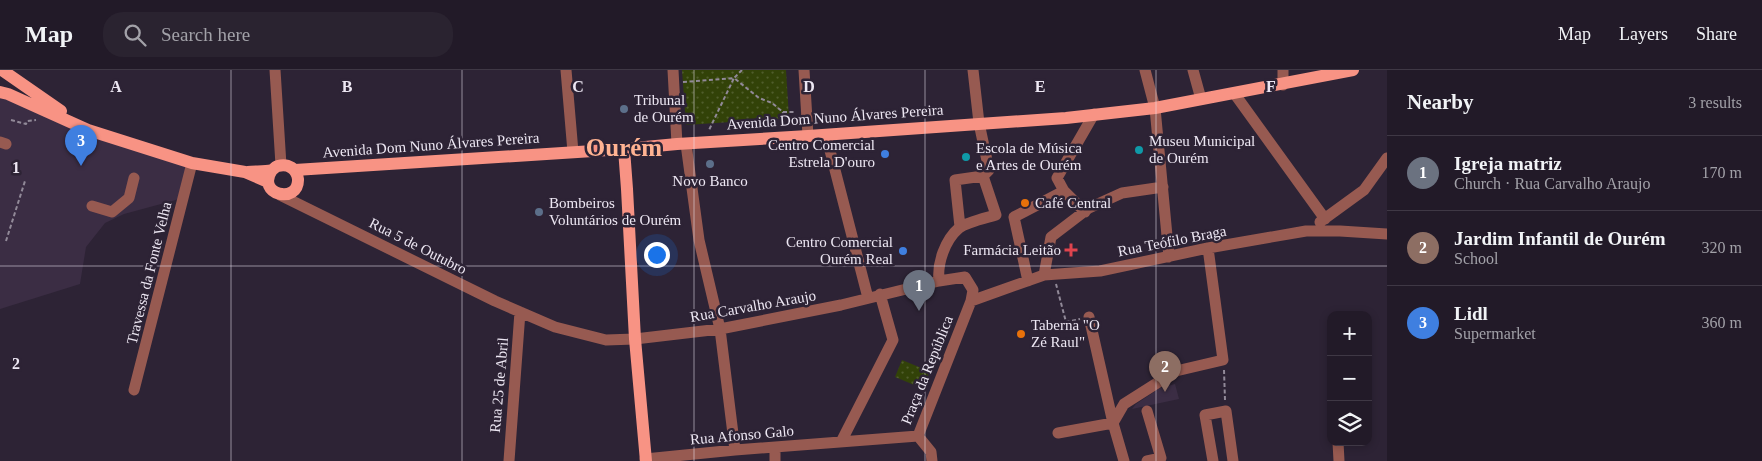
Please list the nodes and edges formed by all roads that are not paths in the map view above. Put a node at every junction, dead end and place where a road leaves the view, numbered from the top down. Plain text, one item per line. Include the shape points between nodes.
1 (2, 70) edge
2 (275, 70) edge
3 (566, 70) edge
4 (673, 70) edge
5 (804, 70) edge
6 (973, 70) edge
7 (1145, 70) edge
8 (1193, 70) edge
9 (1283, 70) edge
10 (1353, 70) edge
11 (1283, 84) junction
12 (0, 92) edge
13 (1234, 93) junction
14 (1201, 99) junction
15 (1155, 108) junction
16 (1094, 114) junction
17 (979, 123) junction
18 (88, 130) junction
19 (826, 135) junction
20 (808, 136) junction
21 (681, 144) junction
22 (624, 150) junction
23 (573, 152) junction
24 (1387, 158) edge
25 (192, 163) junction
26 (274, 172) junction
27 (983, 176) junction
28 (134, 178) dead end
29 (296, 180) junction
30 (1162, 187) junction
31 (1064, 191) junction
32 (280, 195) junction
33 (302, 205) junction
34 (92, 206) dead end
35 (1085, 212) junction
36 (996, 215) junction
37 (1014, 217) junction
38 (1325, 219) junction
39 (960, 227) junction
40 (1306, 231) junction
41 (1387, 234) edge
42 (1208, 248) junction
43 (1169, 257) junction
44 (1048, 275) junction
45 (939, 281) junction
46 (1028, 281) junction
47 (880, 294) junction
48 (868, 298) junction
49 (971, 301) junction
50 (520, 312) junction
51 (1089, 317) road end
52 (720, 329) junction
53 (635, 339) junction
54 (134, 390) dead end
55 (1147, 411) dead end
56 (1113, 423) junction
57 (1058, 433) dead end
58 (918, 436) junction
59 (841, 442) junction
60 (1338, 446) edge
61 (774, 447) junction
62 (735, 450) junction
63 (646, 460) edge
64 (509, 461) edge
65 (775, 461) edge
66 (932, 461) edge
67 (1124, 461) edge
68 (1147, 461) edge
69 (1214, 461) edge
70 (1233, 461) edge
71 (1339, 461) edge

1 - 18 main road
2 - 26 street
3 - 23 street
4 - 21 street
5 - 20 street
6 - 17 street
7 - 15 street
8 - 14 street
9 - 11 street
10 - 11 main road, Avenida Dom Nuno Álvares Pereira
11 - 13 main road, Avenida Dom Nuno Álvares Pereira
12 - 18 main road
13 - 14 main road, Avenida Dom Nuno Álvares Pereira
13 - 38 street
14 - 15 main road, Avenida Dom Nuno Álvares Pereira
15 - 16 main road, Avenida Dom Nuno Álvares Pereira
15 - 30 street
16 - 17 main road, Avenida Dom Nuno Álvares Pereira
16 - 31 street via 1057,178
17 - 19 main road, Avenida Dom Nuno Álvares Pereira
17 - 27 street via 989,170
18 - 25 main road
19 - 20 main road, Avenida Dom Nuno Álvares Pereira
19 - 48 street
20 - 21 main road, Avenida Dom Nuno Álvares Pereira
21 - 22 main road, Avenida Dom Nuno Álvares Pereira
21 - 52 street
22 - 23 main road, Avenida Dom Nuno Álvares Pereira
22 - 53 main road
23 - 29 main road, Avenida Dom Nuno Álvares Pereira via 316,169
24 - 38 street via 1364,190
25 - 26 main road via 246,172
25 - 54 street, Travessa da Fonte Velha
26 - 29 main road via 291,167
26 - 32 main road via 272,190
27 - 36 street
27 - 39 street via 955,180
28 - 34 street via 129,198 112,212
29 - 32 main road via 286,195
29 - 33 street
30 - 35 street via 1122,193
30 - 43 street
31 - 35 street
31 - 37 street
32 - 33 street, Rua 5 de Outubro
33 - 50 street, Rua 5 de Outubro
35 - 44 street via 1051,237
36 - 37 street
36 - 39 street
37 - 46 street
38 - 40 street
39 - 45 street via 946,243 938,270
40 - 41 street
40 - 42 street, Rua Teófilo Braga
42 - 43 street, Rua Teófilo Braga
42 - 56 street via 1224,360 1176,371 1124,404
43 - 44 street, Rua Teófilo Braga via 1100,271
44 - 46 street, Rua Teófilo Braga
45 - 47 street, Rua Carvalho Araujo
45 - 49 street, Rua Carvalho Araujo via 965,277 973,290
46 - 49 street, Rua Teófilo Braga
47 - 48 street, Rua Carvalho Araujo
47 - 59 street via 893,340
48 - 52 street, Rua Carvalho Araujo
49 - 58 street, Praça da República
50 - 53 street, Rua Carvalho Araujo via 555,327 606,340
50 - 64 street, Rua 25 de Abril
51 - 56 street
52 - 53 street, Rua Carvalho Araujo
52 - 62 street
53 - 63 main road
55 - 68 street via 1161,458
56 - 57 street
56 - 67 street
58 - 59 street, Praça da República
58 - 66 street via 931,452
59 - 61 street, Rua Afonso Galo
60 - 71 street
61 - 62 street, Rua Afonso Galo
61 - 65 street
62 - 63 street, Rua Afonso Galo
69 - 70 street via 1206,415 1226,411

